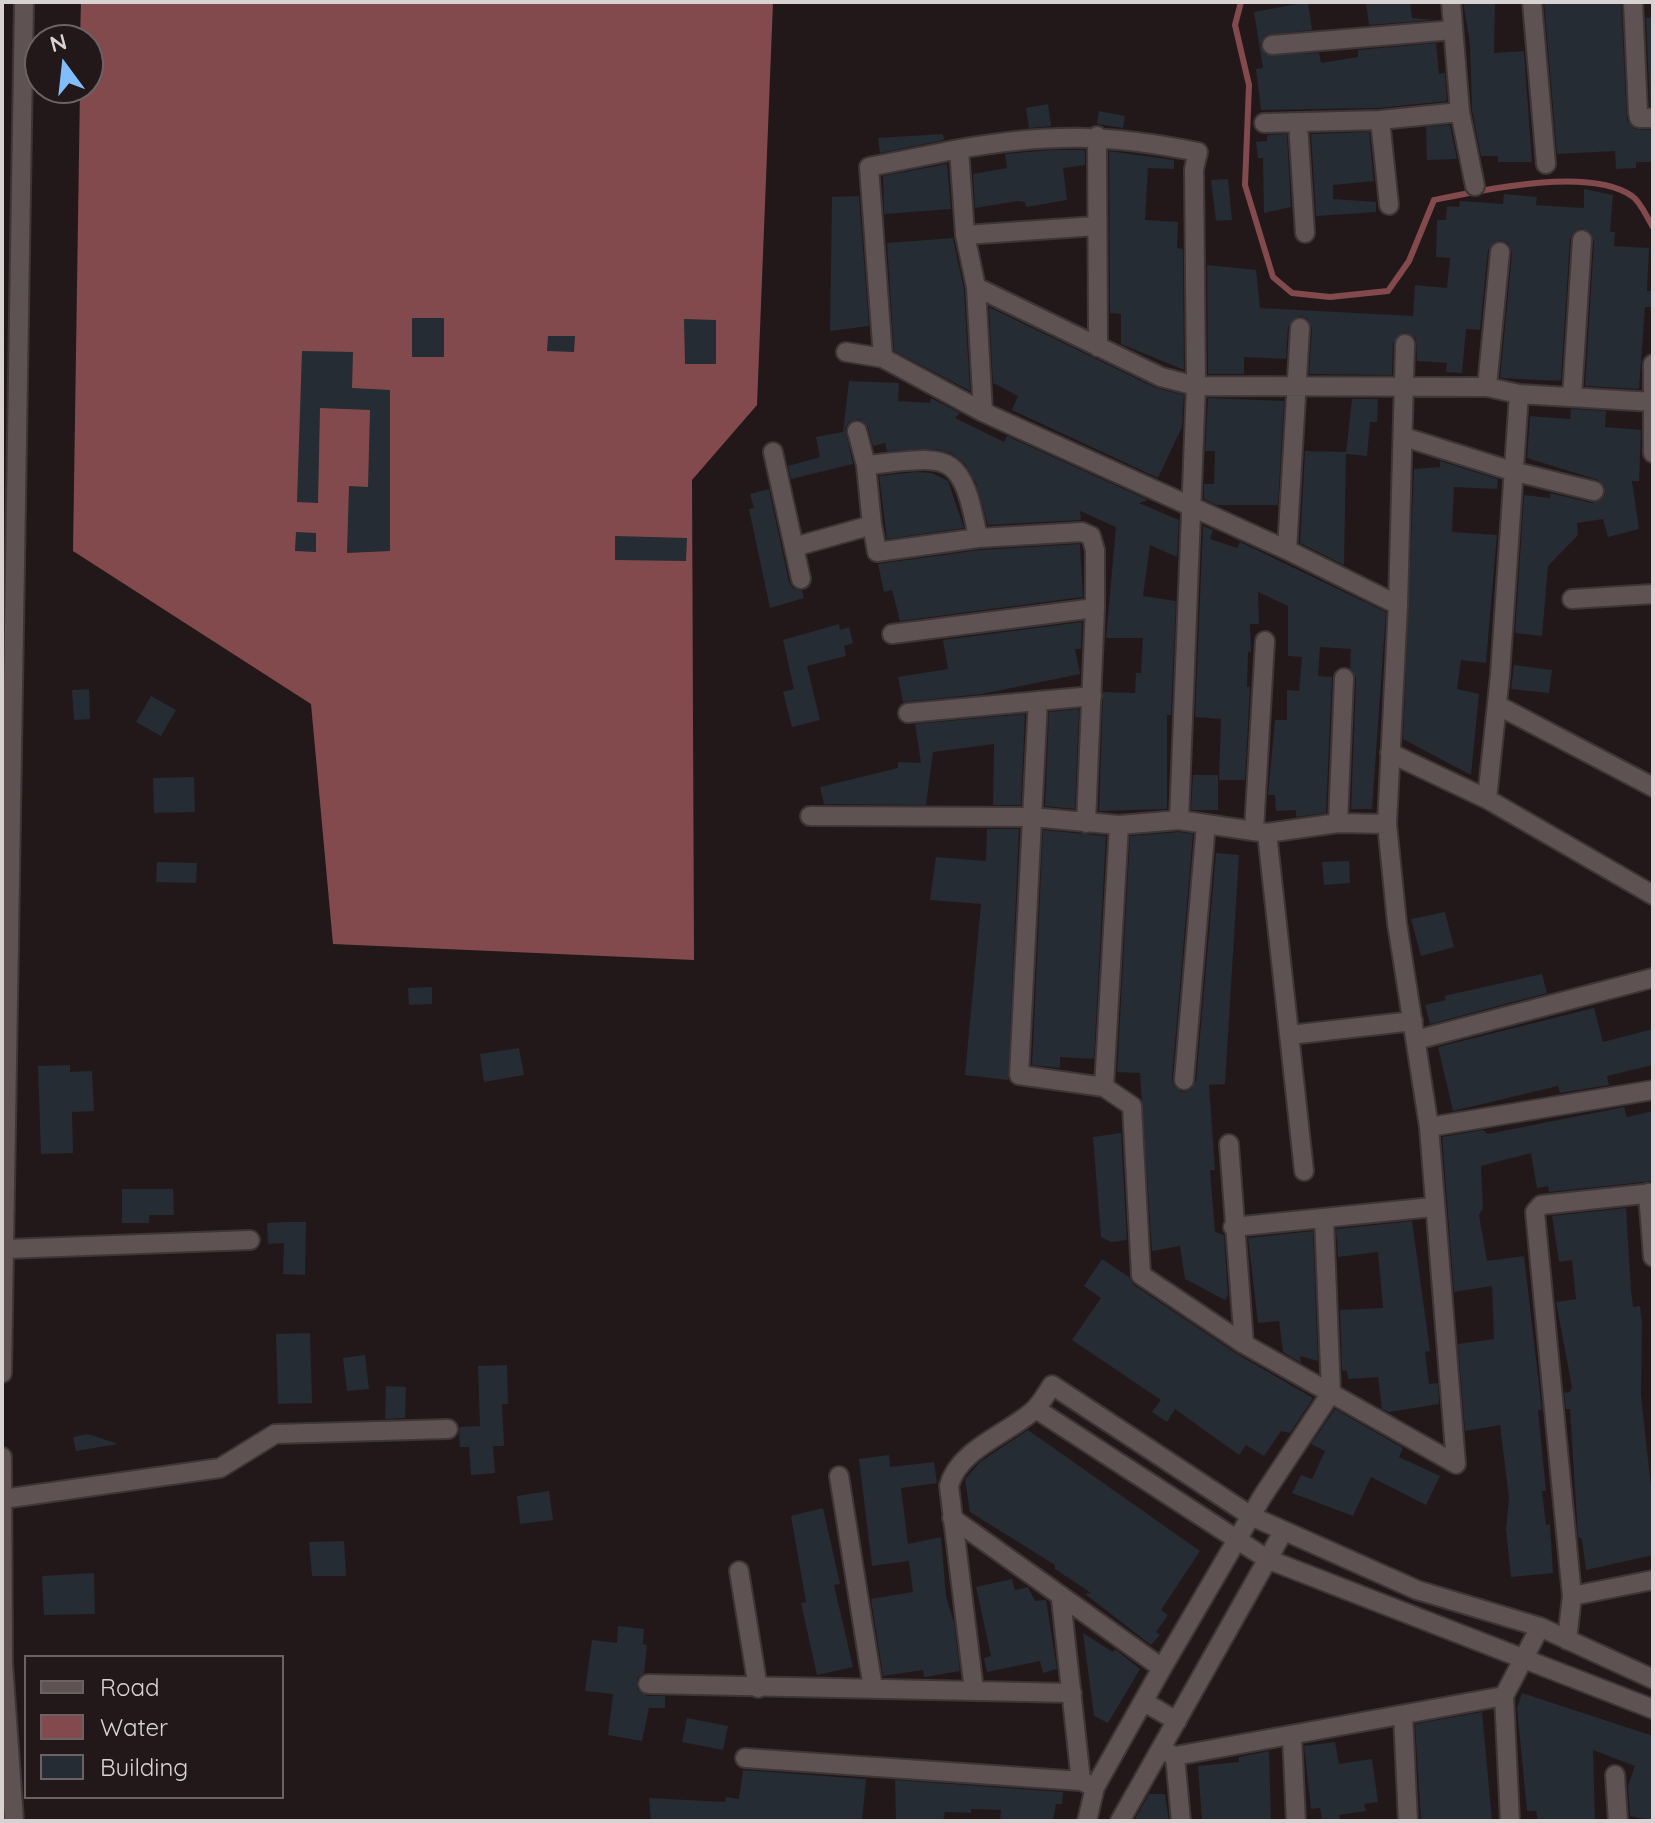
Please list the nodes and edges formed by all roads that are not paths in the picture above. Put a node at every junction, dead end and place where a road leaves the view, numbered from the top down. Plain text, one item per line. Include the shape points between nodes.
1 (24, 2) edge
2 (1451, 2) edge
3 (1532, 2) edge
4 (1640, 10) edge
5 (1453, 30) junction
6 (1272, 45) dead end
7 (1460, 112) junction
8 (1653, 118) edge
9 (1380, 120) junction
10 (1264, 123) dead end
11 (1298, 123) junction
12 (1097, 136) junction
13 (959, 149) junction
14 (1546, 164) dead end
15 (1475, 186) dead end
16 (1389, 205) dead end
17 (1096, 226) junction
18 (1305, 233) dead end
19 (965, 235) junction
20 (1582, 240) dead end
21 (1500, 252) dead end
22 (976, 287) junction
23 (1300, 328) dead end
24 (1405, 344) dead end
25 (1098, 347) junction
26 (846, 352) dead end
27 (883, 358) junction
28 (1653, 364) edge
29 (1196, 386) junction
30 (1299, 386) junction
31 (1487, 387) junction
32 (1403, 388) junction
33 (1519, 394) junction
34 (1572, 397) junction
35 (1653, 402) edge
36 (983, 412) junction
37 (857, 431) dead end
38 (1404, 437) junction
39 (773, 452) dead end
40 (1653, 453) edge
41 (866, 465) junction
42 (1512, 471) junction
43 (1594, 491) dead end
44 (1190, 507) junction
45 (872, 525) junction
46 (978, 538) junction
47 (794, 547) junction
48 (1287, 550) junction
49 (801, 579) dead end
50 (1653, 594) edge
51 (1572, 599) dead end
52 (1398, 605) junction
53 (1095, 608) junction
54 (892, 634) dead end
55 (1265, 641) dead end
56 (1344, 678) dead end
57 (1092, 696) junction
58 (1038, 701) junction
59 (1497, 705) junction
60 (908, 713) dead end
61 (1390, 753) junction
62 (1653, 787) edge
63 (1487, 799) junction
64 (810, 816) dead end
65 (1032, 817) junction
66 (1179, 820) junction
67 (1086, 823) junction
68 (1338, 823) junction
69 (1206, 824) junction
70 (1387, 824) junction
71 (1119, 825) junction
72 (1261, 831) junction
73 (1653, 895) edge
74 (6, 941) edge
75 (1653, 978) edge
76 (5, 1011) edge
77 (1415, 1030) junction
78 (1290, 1035) junction
79 (1184, 1080) dead end
80 (3, 1082) edge
81 (1104, 1087) junction
82 (1653, 1090) edge
83 (1429, 1127) junction
84 (1229, 1144) dead end
85 (1304, 1171) dead end
86 (1650, 1193) edge
87 (1433, 1207) junction
88 (1324, 1218) junction
89 (1233, 1227) junction
90 (250, 1240) dead end
91 (6, 1249) junction
92 (1653, 1257) edge
93 (3, 1326) edge
94 (1244, 1344) junction
95 (2, 1373) edge
96 (1331, 1393) junction
97 (1036, 1409) junction
98 (448, 1429) dead end
99 (2, 1457) edge
100 (839, 1476) dead end
101 (3, 1499) edge
102 (1251, 1516) junction
103 (952, 1518) junction
104 (1283, 1532) junction
105 (1237, 1541) junction
106 (1267, 1559) junction
107 (739, 1571) dead end
108 (1653, 1580) edge
109 (1572, 1596) junction
110 (1061, 1599) junction
111 (1540, 1627) junction
112 (1567, 1640) junction
113 (1524, 1656) junction
114 (2, 1663) edge
115 (1162, 1668) junction
116 (1653, 1679) edge
117 (648, 1684) dead end
118 (758, 1688) junction
119 (873, 1688) junction
120 (974, 1690) junction
121 (1072, 1693) junction
122 (1504, 1696) junction
123 (1144, 1702) junction
124 (1653, 1709) edge
125 (1403, 1715) junction
126 (1177, 1721) junction
127 (1292, 1737) junction
128 (7, 1747) edge
129 (1168, 1753) junction
130 (745, 1758) dead end
131 (1615, 1775) dead end
132 (1088, 1784) junction
133 (10, 1814) edge
134 (1087, 1821) edge
135 (1120, 1821) edge
136 (1181, 1821) edge
137 (1296, 1821) edge
138 (1408, 1821) edge
139 (1510, 1821) edge
140 (1618, 1821) edge

1 - 74 street
2 - 5 street
3 - 14 street
4 - 8 street via 1638,112 1639,118
5 - 6 street
5 - 7 street
7 - 9 street
7 - 15 street
9 - 11 street
9 - 16 street
10 - 11 street
11 - 18 street
12 - 13 street via 1011,140
12 - 17 street
12 - 29 street via 1198,152
13 - 19 street
13 - 27 street via 869,167
17 - 19 street
17 - 25 street
19 - 22 street
20 - 34 street
21 - 31 street
22 - 25 street
22 - 36 street
23 - 30 street
24 - 32 street
25 - 29 street via 1161,377
26 - 27 street
27 - 36 street
28 - 35 street
29 - 30 street
29 - 44 street
30 - 32 street
30 - 48 street
31 - 32 street
31 - 33 street
32 - 38 street
33 - 34 street
33 - 42 street
34 - 35 street
35 - 40 street
36 - 44 street
37 - 41 street
38 - 42 street
38 - 52 street
39 - 47 street
41 - 45 street
41 - 46 street via 933,459 950,464 966,484
42 - 43 street
42 - 59 street
44 - 48 street
44 - 66 street
45 - 46 street via 877,552
45 - 47 street
46 - 53 street via 1088,533 1095,550
47 - 49 street
48 - 52 street
50 - 51 street
52 - 61 street
53 - 54 street
53 - 57 street
55 - 72 street
56 - 68 street
57 - 58 street
57 - 67 street
58 - 60 street
58 - 65 street
59 - 62 street
59 - 63 street
61 - 63 street
61 - 70 street
63 - 73 street
64 - 65 street
65 - 67 street
65 - 81 street via 1019,1075
66 - 69 street
66 - 71 street
67 - 71 street
68 - 70 street
68 - 72 street
69 - 72 street
69 - 79 street
70 - 77 street
71 - 81 street
72 - 78 street
74 - 76 street
75 - 77 street
76 - 80 street
77 - 78 street
77 - 83 street
78 - 85 street
80 - 91 street
81 - 94 street via 1132,1106 1141,1275
82 - 83 street
83 - 87 street
84 - 89 street
86 - 92 street
86 - 109 street via 1541,1205 1535,1212
87 - 88 street
87 - 96 street via 1456,1464
88 - 89 street
88 - 96 street
89 - 94 street
90 - 91 street
91 - 93 street
93 - 95 street
94 - 96 street
96 - 102 street
97 - 102 street via 1052,1385
97 - 103 street via 952,1474
97 - 105 street
98 - 101 street via 275,1434 220,1468
99 - 101 street
100 - 119 street
101 - 114 street
102 - 104 street
102 - 105 street
103 - 110 street
103 - 120 street
104 - 106 street
104 - 111 street via 1417,1590
105 - 106 street
105 - 115 street
106 - 113 street
106 - 126 street
107 - 118 street
108 - 109 street
109 - 112 street
110 - 115 street
110 - 121 street
111 - 112 street
111 - 113 street
112 - 116 street
113 - 122 street
113 - 124 street
114 - 128 street
115 - 123 street
117 - 118 street
118 - 119 street
119 - 120 street
120 - 121 street
121 - 132 street
122 - 125 street
122 - 139 street
123 - 126 street
123 - 132 street
125 - 127 street
125 - 138 street
126 - 129 street
127 - 129 street
127 - 137 street
128 - 133 street
129 - 135 street
129 - 136 street
130 - 132 street
131 - 140 street
132 - 134 street

